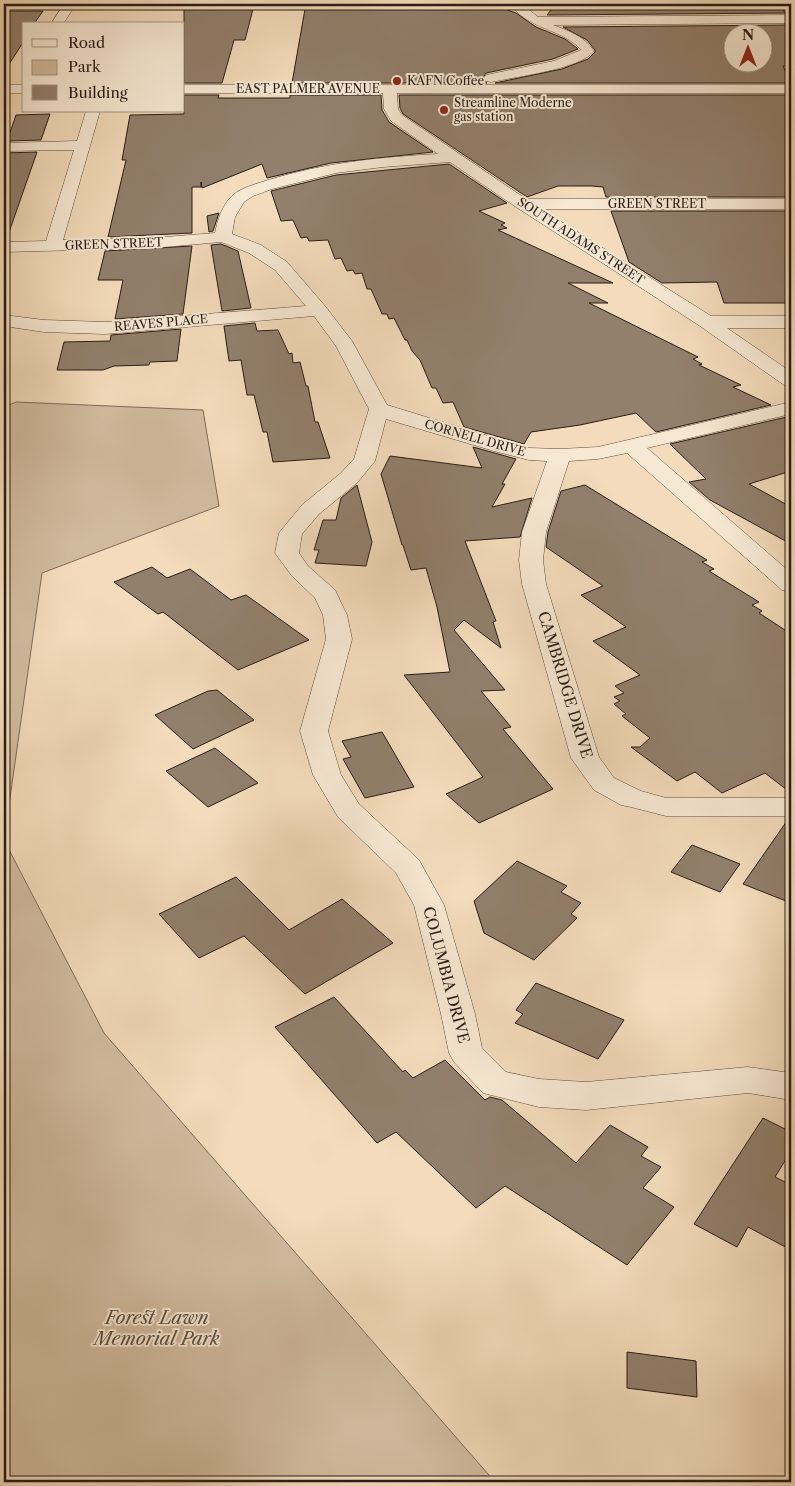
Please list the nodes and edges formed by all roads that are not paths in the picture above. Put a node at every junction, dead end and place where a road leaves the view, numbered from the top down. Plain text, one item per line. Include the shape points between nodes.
1 (70, 4) edge
2 (516, 4) edge
3 (791, 19) edge
4 (536, 21) junction
5 (58, 22) edge
6 (22, 79) edge
7 (14, 89) edge
8 (185, 89) edge
9 (390, 89) junction
10 (443, 89) junction
11 (791, 89) edge
12 (93, 112) edge
13 (83, 145) junction
14 (4, 147) edge
15 (455, 157) junction
16 (522, 204) junction
17 (791, 204) edge
18 (223, 238) junction
19 (53, 246) junction
20 (4, 247) edge
21 (319, 310) junction
22 (4, 321) edge
23 (706, 322) junction
24 (791, 322) edge
25 (791, 381) edge
26 (791, 408) edge
27 (379, 409) junction
28 (632, 446) junction
29 (560, 455) junction
30 (791, 585) edge
31 (791, 807) edge
32 (791, 1087) edge

1 - 5 street
2 - 4 street via 521,12
3 - 4 street
4 - 10 street via 580,42 588,49 587,53 561,63
6 - 7 street
8 - 9 street, EAST PALMER AVENUE
9 - 10 street, EAST PALMER AVENUE
9 - 15 street, SOUTH ADAMS STREET via 393,116
10 - 11 street, EAST PALMER AVENUE
12 - 13 street
13 - 14 street
13 - 19 street
15 - 16 street, SOUTH ADAMS STREET
15 - 18 street via 322,170 284,180 239,198 227,214
16 - 17 street, GREEN STREET
16 - 23 street, SOUTH ADAMS STREET
18 - 19 street, GREEN STREET
18 - 21 street via 255,249 281,266
19 - 20 street, GREEN STREET
21 - 22 street, REAVES PLACE via 105,328
21 - 27 street via 345,345
23 - 24 street
23 - 25 street, SOUTH ADAMS STREET
26 - 28 street, CORNELL DRIVE
27 - 29 street, CORNELL DRIVE via 501,447 529,454
27 - 32 street, COLUMBIA DRIVE via 364,461 350,478 311,509 291,533 287,552 300,572 326,595 335,615 339,639 314,731 327,775 348,810 408,867 429,904 466,1053 496,1083 539,1093 586,1096 748,1080
28 - 29 street, CORNELL DRIVE via 598,453
28 - 30 street
29 - 31 street, CAMBRIDGE DRIVE via 534,532 531,560 534,584 585,758 604,784 631,798 666,807

